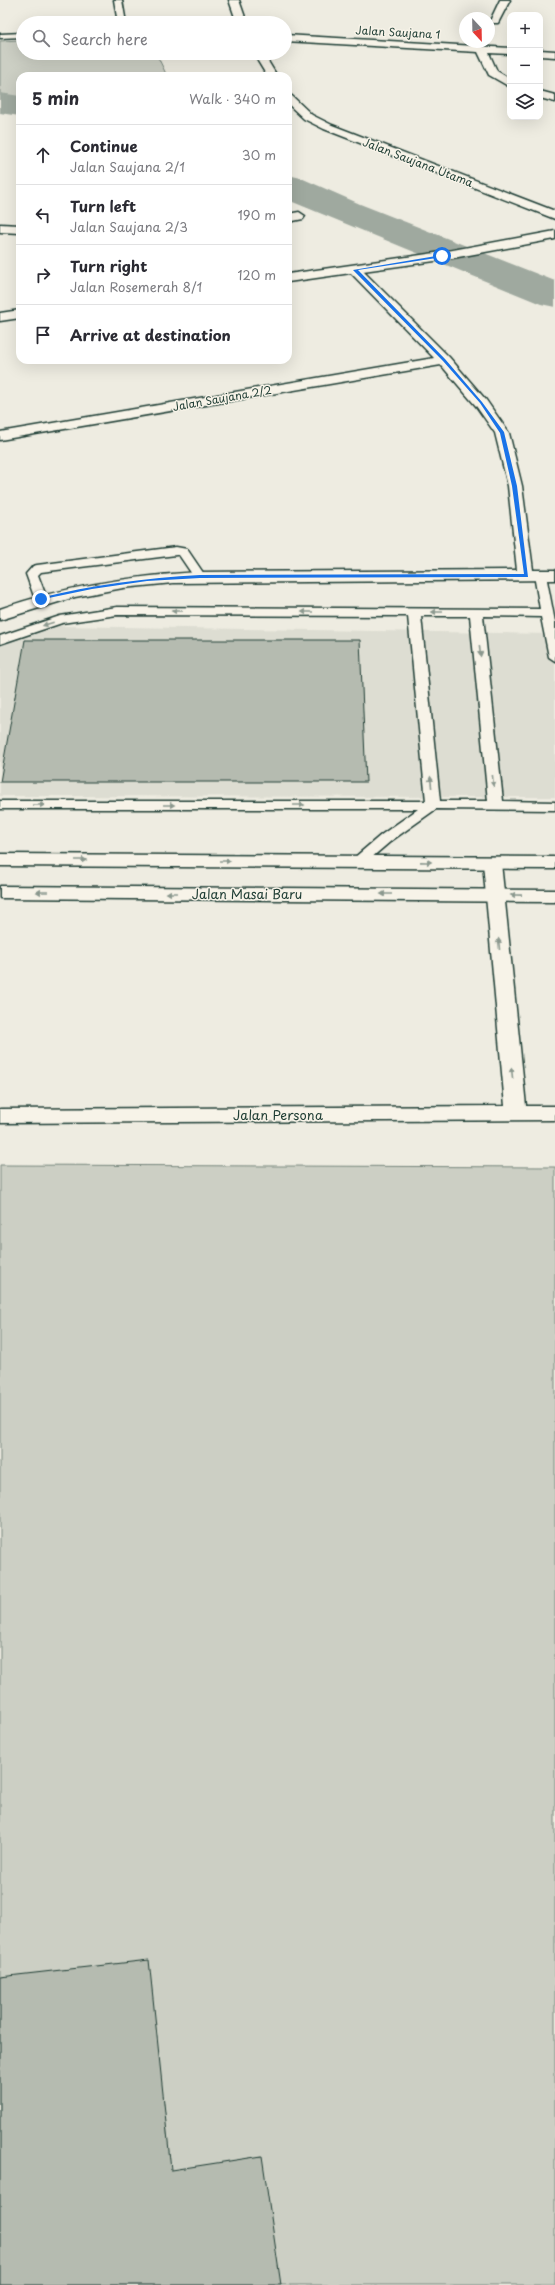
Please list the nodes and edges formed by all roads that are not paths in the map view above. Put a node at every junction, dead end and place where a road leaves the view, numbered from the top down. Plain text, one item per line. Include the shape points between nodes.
1 (118, 0) edge
2 (234, 0) edge
3 (505, 0) edge
4 (121, 16) edge
5 (240, 16) edge
6 (495, 21) dead end
7 (16, 35) edge
8 (0, 36) edge
9 (292, 39) edge
10 (507, 51) edge
11 (484, 53) junction
12 (543, 53) edge
13 (555, 54) edge
14 (262, 60) edge
15 (270, 72) edge
16 (507, 82) edge
17 (543, 95) edge
18 (555, 99) edge
19 (292, 102) edge
20 (555, 215) edge
21 (0, 228) edge
22 (16, 231) edge
23 (555, 235) edge
24 (355, 270) junction
25 (292, 278) edge
26 (16, 315) edge
27 (0, 317) edge
28 (444, 360) junction
29 (0, 436) edge
30 (540, 575) edge
31 (200, 577) junction
32 (41, 599) junction
33 (414, 612) junction
34 (476, 613) junction
35 (547, 613) junction
36 (0, 614) edge
37 (552, 630) edge
38 (0, 640) edge
39 (555, 657) edge
40 (0, 805) edge
41 (433, 805) junction
42 (496, 806) junction
43 (555, 806) edge
44 (0, 860) edge
45 (359, 861) junction
46 (492, 863) junction
47 (555, 863) edge
48 (0, 892) edge
49 (494, 894) junction
50 (555, 896) edge
51 (516, 1112) junction
52 (555, 1113) edge
53 (0, 1116) edge

1 - 4 lane
2 - 5 street
3 - 6 street
7 - 8 lane
9 - 11 street, Jalan Saujana 1
10 - 11 street, Jalan Saujana 1
11 - 16 street via 493,73
12 - 13 street
14 - 15 street
17 - 18 street
19 - 20 street, Jalan Saujana Utama via 308,117 328,127
21 - 22 street
23 - 24 street
24 - 25 street
24 - 28 street
26 - 27 street
28 - 29 street, Jalan Saujana 2/2
28 - 30 street via 481,403 504,438
30 - 31 street
30 - 35 lane
31 - 32 street via 147,579 92,587
31 - 32 lane via 183,552 176,550 44,568 37,569 32,574
32 - 36 street
34 -> 33 lane
33 -> 38 lane via 116,611 60,620
41 -> 33 lane
34 - 35 lane
34 -> 42 lane
35 - 37 lane
37 - 39 lane
40 -> 41 lane
41 - 42 lane
41 - 45 lane via 386,838
42 - 43 lane
44 -> 45 street
45 -> 46 street
46 - 47 street
46 - 49 street
49 -> 48 street, Jalan Masai Baru
50 -> 49 street, Jalan Masai Baru
51 -> 49 street
51 - 52 street, Jalan Persona
51 - 53 street, Jalan Persona

